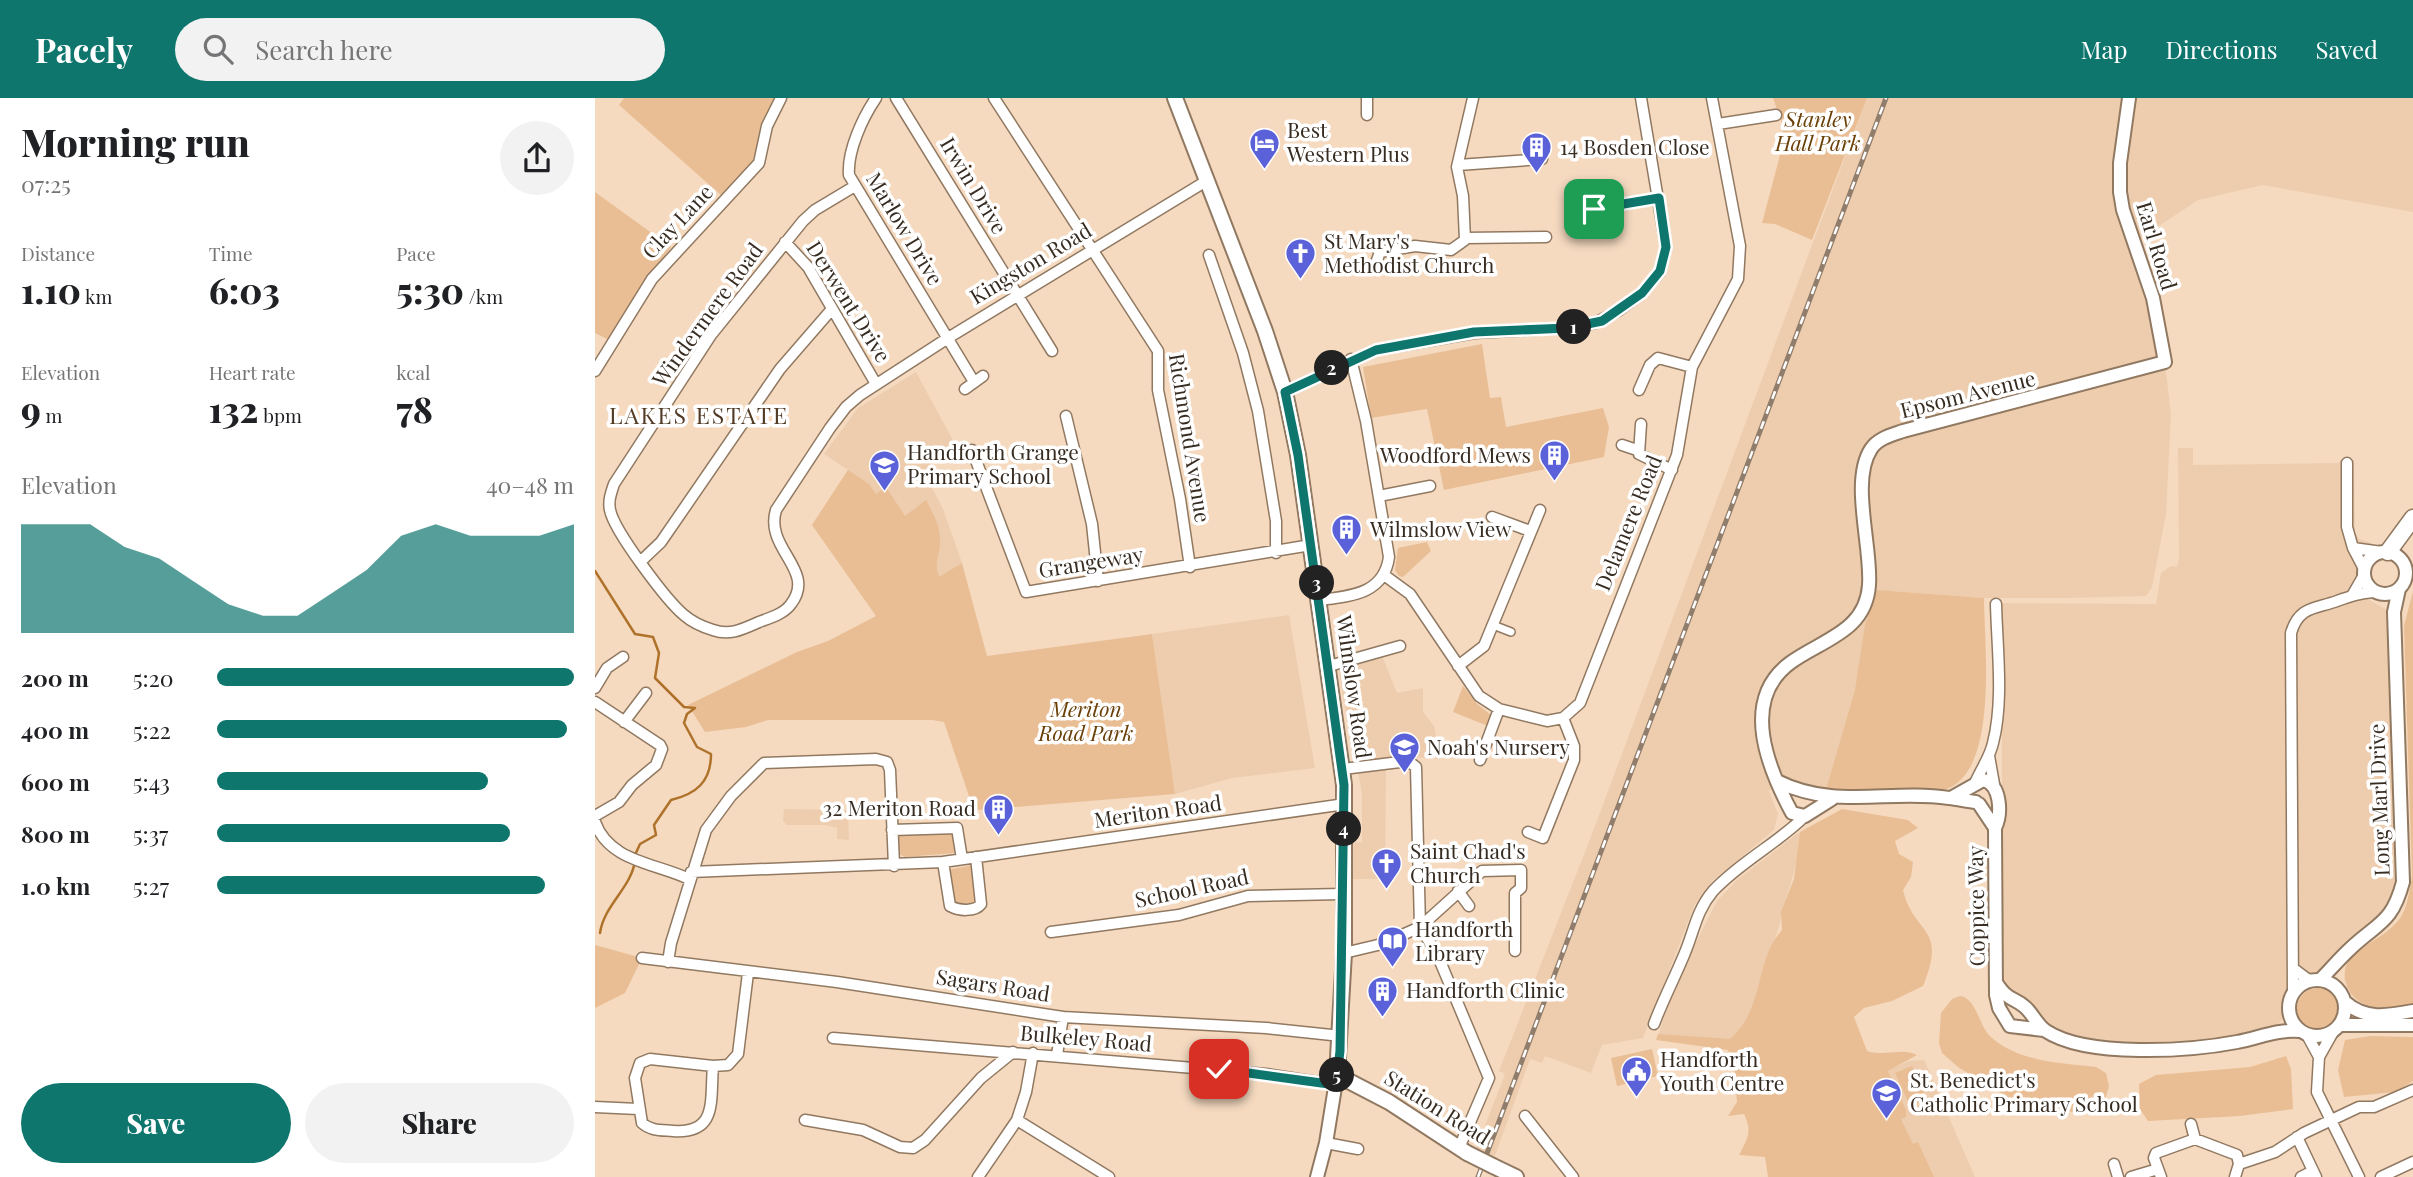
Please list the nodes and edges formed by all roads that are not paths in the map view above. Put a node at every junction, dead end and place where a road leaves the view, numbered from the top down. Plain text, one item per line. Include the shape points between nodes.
1 (781, 98) edge
2 (876, 98) edge
3 (896, 98) edge
4 (994, 98) edge
5 (1175, 98) edge
6 (1367, 98) edge
7 (1473, 98) edge
8 (1641, 98) edge
9 (1712, 98) edge
10 (2129, 98) edge
11 (1367, 115) dead end
12 (1776, 116) dead end
13 (1718, 124) junction
14 (1542, 159) dead end
15 (1458, 166) junction
16 (1208, 180) junction
17 (855, 186) junction
18 (1659, 198) junction
19 (1594, 208) dead end
20 (1546, 237) dead end
21 (1465, 238) junction
22 (785, 243) junction
23 (1092, 249) junction
24 (1209, 255) dead end
25 (1376, 263) dead end
26 (1017, 295) junction
27 (832, 309) junction
28 (948, 338) junction
29 (1052, 351) dead end
30 (1351, 359) junction
31 (2165, 362) joint
32 (1692, 367) junction
33 (595, 371) edge
34 (983, 376) dead end
35 (876, 384) junction
36 (1640, 390) dead end
37 (1285, 392) junction
38 (1066, 416) dead end
39 (1641, 424) dead end
40 (1622, 445) dead end
41 (972, 450) dead end
42 (1637, 450) junction
43 (2347, 463) dead end
44 (1672, 470) junction
45 (1430, 486) dead end
46 (1379, 496) junction
47 (1540, 510) dead end
48 (1492, 517) dead end
49 (2413, 519) edge
50 (1530, 531) junction
51 (1311, 545) junction
52 (2353, 548) junction
53 (1276, 552) junction
54 (2385, 552) junction
55 (641, 561) junction
56 (1190, 567) junction
57 (2364, 572) junction
58 (1384, 575) junction
59 (2413, 580) edge
60 (1098, 581) junction
61 (2400, 588) junction
62 (2377, 593) junction
63 (2353, 594) junction
64 (1320, 600) junction
65 (1996, 604) dead end
66 (2394, 612) junction
67 (1493, 625) junction
68 (1511, 632) dead end
69 (1400, 646) dead end
70 (623, 657) dead end
71 (1329, 666) junction
72 (1458, 666) junction
73 (595, 688) edge
74 (646, 692) dead end
75 (596, 706) edge
76 (1499, 709) junction
77 (1563, 718) junction
78 (624, 722) junction
79 (1989, 756) junction
80 (1480, 760) dead end
81 (1343, 769) junction
82 (1777, 781) junction
83 (1975, 783) junction
84 (1995, 788) junction
85 (1804, 792) junction
86 (1951, 797) junction
87 (1832, 799) junction
88 (1977, 803) junction
89 (1345, 804) junction
90 (1789, 806) junction
91 (1808, 815) junction
92 (595, 816) edge
93 (1995, 828) junction
94 (892, 830) junction
95 (1528, 832) dead end
96 (1785, 832) junction
97 (976, 857) junction
98 (962, 859) junction
99 (943, 862) junction
100 (894, 866) junction
101 (690, 876) junction
102 (1458, 891) junction
103 (1342, 894) junction
104 (1469, 906) dead end
105 (1420, 926) junction
106 (1051, 932) dead end
107 (1515, 951) dead end
108 (1344, 953) junction
109 (642, 958) dead end
110 (2339, 960) junction
111 (668, 962) junction
112 (2294, 970) junction
113 (748, 973) junction
114 (2315, 980) junction
115 (1997, 984) junction
116 (2293, 993) junction
117 (2342, 996) junction
118 (2017, 1004) junction
119 (2289, 1011) junction
120 (2413, 1011) edge
121 (2029, 1012) junction
122 (1063, 1017) junction
123 (2006, 1019) junction
124 (1654, 1024) dead end
125 (2413, 1025) edge
126 (2021, 1028) junction
127 (2336, 1028) junction
128 (2044, 1030) junction
129 (2269, 1033) junction
130 (2303, 1033) junction
131 (1341, 1036) junction
132 (833, 1038) dead end
133 (1013, 1052) junction
134 (1033, 1053) junction
135 (1057, 1055) junction
136 (2319, 1057) junction
137 (713, 1066) junction
138 (1336, 1080) junction
139 (2413, 1090) edge
140 (595, 1107) edge
141 (638, 1109) junction
142 (1525, 1116) dead end
143 (805, 1120) dead end
144 (1017, 1120) junction
145 (2331, 1121) junction
146 (2191, 1124) dead end
147 (2297, 1137) junction
148 (2195, 1139) junction
149 (1326, 1143) junction
150 (1358, 1149) dead end
151 (1463, 1151) junction
152 (2413, 1162) edge
153 (2113, 1164) dead end
154 (2239, 1164) junction
155 (2159, 1173) edge
156 (2315, 1174) edge
157 (978, 1177) edge
158 (1109, 1177) edge
159 (1317, 1177) edge
160 (1516, 1177) edge
161 (1573, 1177) edge
162 (2118, 1177) edge
163 (2131, 1177) edge
164 (2235, 1177) edge
165 (2301, 1177) edge
166 (2359, 1177) edge
167 (2381, 1177) edge

1 - 33 street, Clay Lane via 767,126 759,163 652,279
2 - 17 street, Marlow Drive via 850,158 849,175
3 - 26 street, Irwin Drive
4 - 23 street, Richmond Avenue
5 - 16 main road, Wilmslow Road
6 - 11 street
7 - 15 street
8 - 18 street
9 - 13 street, Delamere Road
10 - 31 street, Earl Road via 2120,192 2153,298
12 - 13 street
13 - 32 street, Delamere Road via 1740,266 1738,279
14 - 15 street
15 - 21 street
16 - 23 street, Kingston Road
16 - 37 main road, Wilmslow Road
17 - 22 street, Windermere Road via 815,210
17 - 28 street, Marlow Drive
18 - 19 street
18 - 30 street via 1666,247 1660,271 1642,293 1610,316 1583,326 1493,331 1417,342
20 - 21 street
21 - 25 street via 1451,250 1377,248
22 - 27 street, Derwent Drive via 807,267
22 - 55 street, Windermere Road via 711,335 614,484 609,507 613,520
23 - 26 street, Kingston Road
23 - 56 street, Richmond Avenue via 1158,351 1158,390
24 - 53 street via 1258,411 1276,521
26 - 28 street, Kingston Road
26 - 29 street, Irwin Drive
27 - 35 street, Derwent Drive
27 - 55 street via 780,369 661,542
28 - 34 street, Marlow Drive via 969,386
28 - 35 street, Kingston Road
30 - 37 street
30 - 46 street
31 - 82 street, Epsom Avenue via 1903,431 1872,447 1862,479 1869,587 1859,615 1845,632 1790,663 1775,678 1763,711 1762,739
32 - 36 street via 1658,358 1650,365
32 - 44 street, Delamere Road
35 - 55 street, Windermere Road via 846,407 776,510 773,530 798,576 789,608 741,630 714,631 685,616
37 - 51 main road, Wilmslow Road
38 - 60 street via 1092,524
39 - 42 street
40 - 42 street
41 - 60 street, Grangeway via 1026,592
42 - 44 street via 1643,459
43 - 52 street via 2347,527
44 - 77 street, Delamere Road via 1580,703
45 - 46 street
46 - 58 street via 1389,552
47 - 50 street
48 - 50 street
49 - 54 highway
50 - 67 street
51 - 53 street, Grangeway
51 - 64 main road, Wilmslow Road
52 - 54 street
52 - 57 street
53 - 56 street, Grangeway
54 - 57 street via 2371,557
54 - 61 street via 2401,559 2404,566
56 - 60 street, Grangeway
57 - 62 street via 2367,584
57 - 63 street
58 - 64 street via 1357,595
58 - 72 street via 1405,589
59 - 61 street
61 - 62 street via 2389,594
61 - 66 street, Long Marl Drive
62 - 63 street
62 - 66 street
63 - 112 street via 2304,611 2291,633
64 - 71 main road, Wilmslow Road
65 - 79 street via 1997,716
66 - 110 street, Long Marl Drive via 2403,881 2397,904 2385,921
67 - 68 street
67 - 72 street via 1484,646
69 - 71 street
70 - 73 street via 607,668
71 - 81 main road, Wilmslow Road
72 - 76 street via 1479,696
74 - 78 street
75 - 78 street
76 - 77 street via 1537,720
76 - 80 street
77 - 95 street via 1574,746 1574,760 1543,838
78 - 92 street via 660,745 662,755 619,802
79 - 83 street
79 - 84 street
81 - 89 main road, Wilmslow Road
81 - 105 street via 1408,761 1416,767
82 - 85 street
82 - 90 street, Epsom Avenue
83 - 84 street via 1983,780
83 - 86 street
83 - 88 street via 1971,791
84 - 88 street via 1991,803
84 - 93 street, Coppice Way via 1999,821
85 - 87 street
85 - 90 street via 1791,797
85 - 91 street via 1814,803
86 - 87 street
86 - 88 street
87 - 91 street
88 - 93 street, Coppice Way
89 - 97 street, Meriton Road
89 - 103 main road, Wilmslow Road
90 - 91 street via 1795,815
90 - 96 street
91 - 96 street
92 - 101 street via 598,832 626,857
93 - 115 street, Coppice Way
94 - 98 street via 957,828
94 - 100 street
94 - 101 street via 890,770 884,761 767,761 713,818
96 - 124 street via 1707,899 1696,915
97 - 98 street, Meriton Road
97 - 99 street via 982,895 976,908 950,906
98 - 99 street, Meriton Road
99 - 100 street, Meriton Road
100 - 101 street, Meriton Road
101 - 111 street
102 - 104 street
102 - 105 street
102 - 107 street via 1473,876 1492,869 1521,870 1521,888 1515,893
103 - 106 street, School Road via 1248,896 1179,915
103 - 108 main road, Wilmslow Road
105 - 108 street via 1382,944
105 - 151 street via 1464,1011 1489,1078
108 - 131 main road, Wilmslow Road
109 - 111 street, Sagars Road
110 - 114 street, Long Marl Drive
110 - 117 street
111 - 113 street, Sagars Road
112 - 114 street
112 - 116 street
113 - 122 street, Sagars Road
113 - 137 street via 738,1054 728,1065
114 - 116 street
114 - 117 street
115 - 118 street, Coppice Way
115 - 123 street, Coppice Way via 1999,1008
116 - 119 street
117 - 120 street via 2354,1010 2373,1015
117 - 127 street
118 - 121 street
118 - 123 street via 2009,1007
119 - 129 street
119 - 130 street
121 - 126 street via 2029,1020
121 - 128 street
122 - 131 street, Sagars Road
122 - 135 street
123 - 126 street via 2014,1028
125 - 127 street
126 - 128 street
127 - 130 street via 2325,1035
127 - 136 street
128 - 129 street via 2076,1042 2166,1051 2238,1042
129 - 130 street
130 - 136 street
131 - 138 main road, Wilmslow Road
132 - 133 street, Bulkeley Road
133 - 134 street, Bulkeley Road
133 - 143 street via 913,1148 863,1130
134 - 135 street, Bulkeley Road
134 - 144 street
135 - 138 street, Bulkeley Road
136 - 145 street via 2317,1092
137 - 141 street via 645,1061 635,1073
137 - 141 street via 708,1118 697,1130 648,1129
138 - 149 street, Wilmslow Road
138 - 151 main road, Station Road via 1389,1102
139 - 145 street
140 - 141 street
142 - 161 street
144 - 157 street
144 - 158 street
145 - 147 street
145 - 166 street
146 - 148 street
147 - 154 street via 2275,1152
147 - 156 street
148 - 154 street via 2232,1152
148 - 155 street via 2156,1153
149 - 150 street
149 - 159 street, Wilmslow Road
151 - 160 main road, Station Road, bridge
152 - 167 street
153 - 162 street
154 - 164 street
155 - 163 street
156 - 165 street

